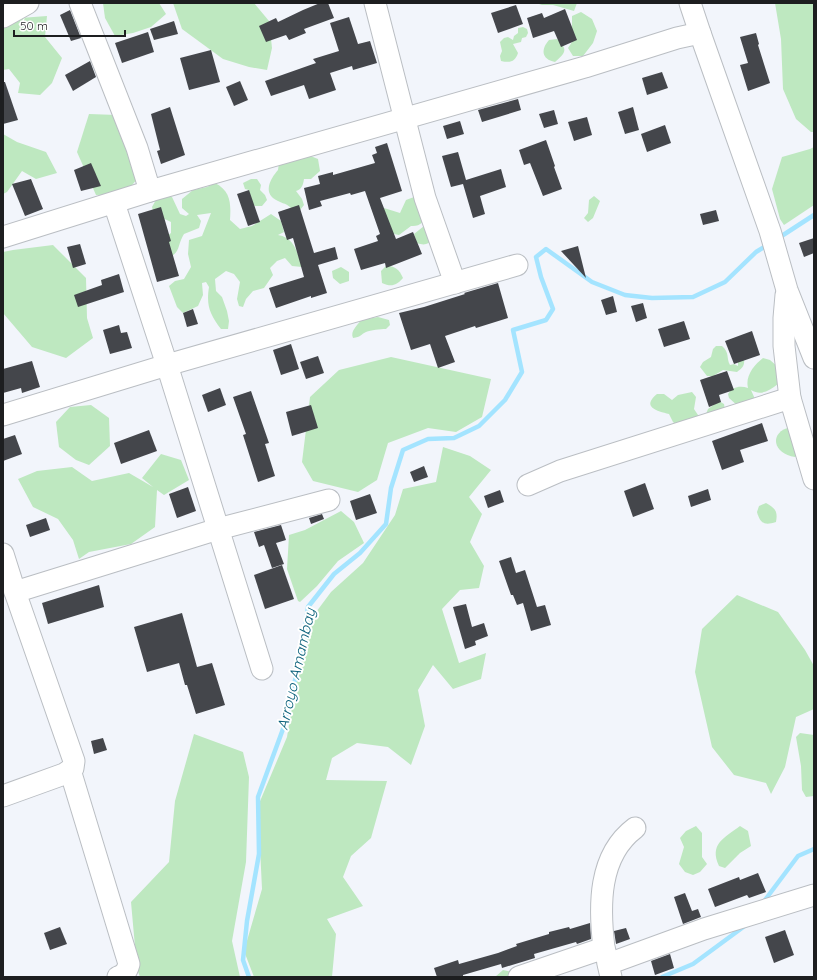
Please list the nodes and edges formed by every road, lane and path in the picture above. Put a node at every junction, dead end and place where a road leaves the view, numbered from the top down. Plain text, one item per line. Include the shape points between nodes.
1 (28, 3) edge
2 (80, 3) edge
3 (375, 3) edge
4 (690, 3) edge
5 (3, 17) edge
6 (700, 33) junction
7 (405, 119) junction
8 (150, 191) junction
9 (114, 203) junction
10 (3, 237) edge
11 (517, 265) dead end
12 (455, 283) junction
13 (787, 290) junction
14 (814, 358) edge
15 (167, 365) junction
16 (790, 398) junction
17 (3, 416) edge
18 (814, 479) edge
19 (528, 485) dead end
20 (329, 500) dead end
21 (218, 529) junction
22 (3, 554) edge
23 (15, 592) junction
24 (262, 669) dead end
25 (70, 770) junction
26 (3, 796) edge
27 (635, 828) dead end
28 (814, 896) edge
29 (608, 963) edge
30 (118, 977) edge
31 (519, 977) edge

1 - 5 street
2 - 8 street via 137,148
3 - 7 street
4 - 6 street
6 - 7 street
6 - 13 street via 773,241
7 - 8 street
7 - 12 street via 425,198
8 - 9 street
9 - 10 street
9 - 15 street
11 - 12 street
12 - 15 street
13 - 14 street
13 - 16 street via 784,346
15 - 17 street
15 - 21 street
16 - 18 street
16 - 19 street via 560,471
20 - 21 street
21 - 23 street
21 - 24 street
22 - 23 street
23 - 25 street via 74,761
25 - 26 street
25 - 30 street via 129,964 123,975
27 - 29 street via 626,835 614,852 606,870 602,918
28 - 29 street via 704,929
29 - 31 street

